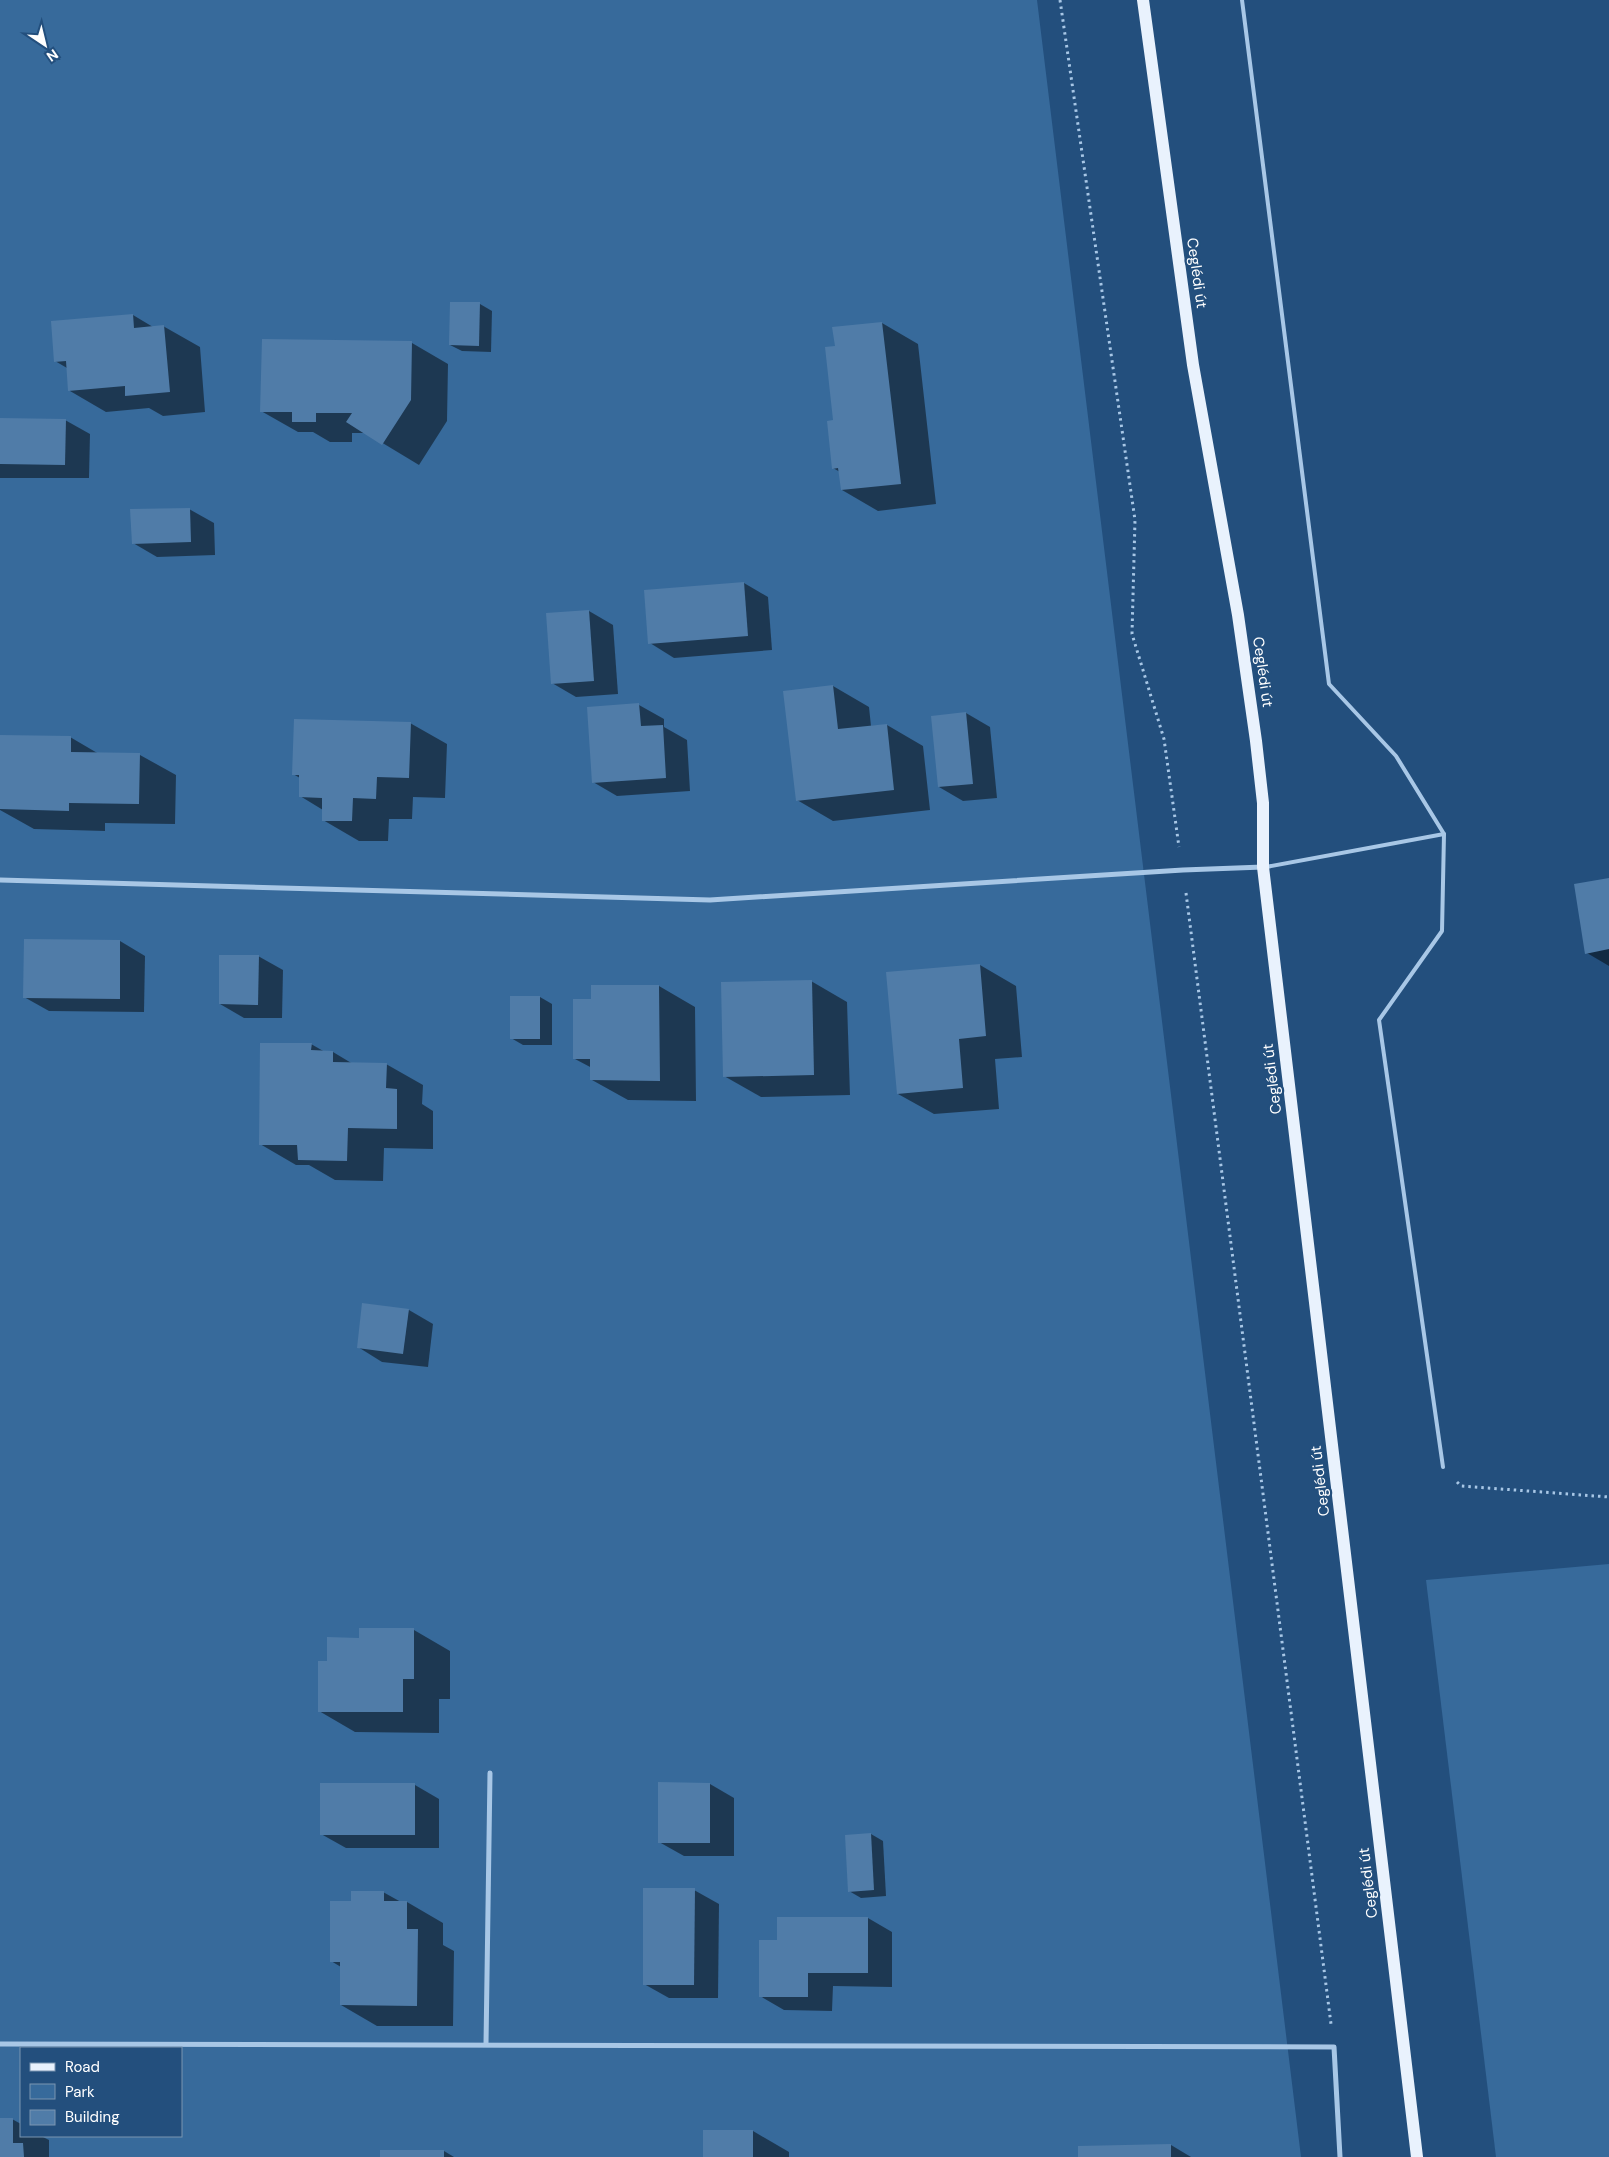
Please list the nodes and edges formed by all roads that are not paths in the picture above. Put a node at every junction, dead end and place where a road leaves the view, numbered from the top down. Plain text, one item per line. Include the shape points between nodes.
1 (1142, 0) edge
2 (1242, 0) edge
3 (1444, 834) junction
4 (1264, 867) junction
5 (0, 880) edge
6 (1443, 1467) road end
7 (490, 1773) dead end
8 (0, 2044) edge
9 (486, 2044) junction
10 (1340, 2157) edge
11 (1417, 2157) edge

1 - 4 main road, Ceglédi út via 1193,365 1238,614 1256,741 1263,803
2 - 3 lane via 1329,684 1396,756
3 - 4 lane
3 - 6 lane via 1442,931 1379,1020
4 - 5 street via 710,900
4 - 11 main road, Ceglédi út
7 - 9 street
8 - 9 street
9 - 10 street via 1334,2047

